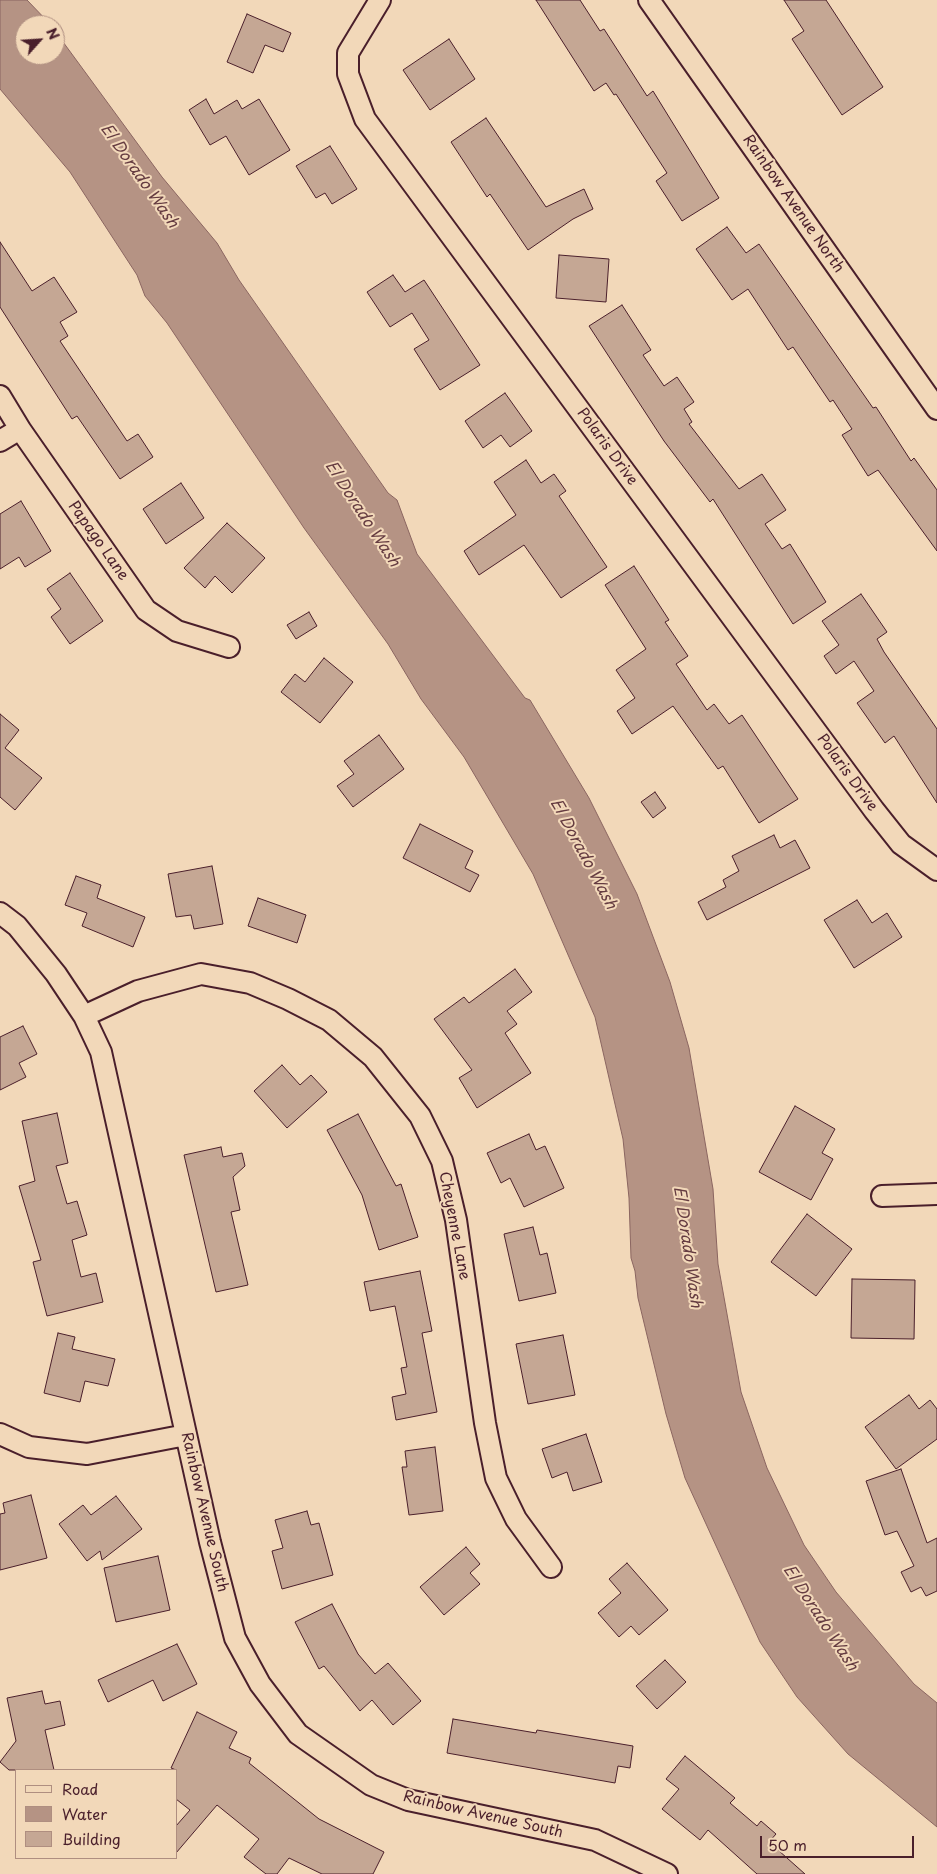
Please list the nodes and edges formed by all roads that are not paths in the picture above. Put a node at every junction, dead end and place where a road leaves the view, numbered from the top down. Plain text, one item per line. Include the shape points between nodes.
1 (380, 0) edge
2 (649, 0) edge
3 (0, 396) edge
4 (937, 409) edge
5 (20, 429) junction
6 (0, 441) edge
7 (228, 647) dead end
8 (937, 870) edge
9 (0, 913) edge
10 (84, 1016) junction
11 (937, 1194) edge
12 (882, 1196) dead end
13 (0, 1434) edge
14 (186, 1435) junction
15 (551, 1567) dead end
16 (667, 1874) edge

1 - 8 street, Polaris Drive via 348,53 350,82 365,119 874,810 901,844
2 - 4 street, Rainbow Avenue North
3 - 5 street, Papago Lane
5 - 6 street
5 - 7 street, Papago Lane via 146,610 177,631
9 - 10 street, Rainbow Avenue South via 17,926 56,974
10 - 14 street, Rainbow Avenue South via 101,1052
10 - 15 street, Cheyenne Lane via 138,991 202,974 250,983 288,999 329,1020 373,1057 420,1116 442,1161 456,1220 496,1478 516,1519
11 - 12 street
13 - 14 street via 29,1447 87,1454
14 - 16 street, Rainbow Avenue South via 235,1638 260,1684 298,1734 371,1785 408,1800 595,1840

